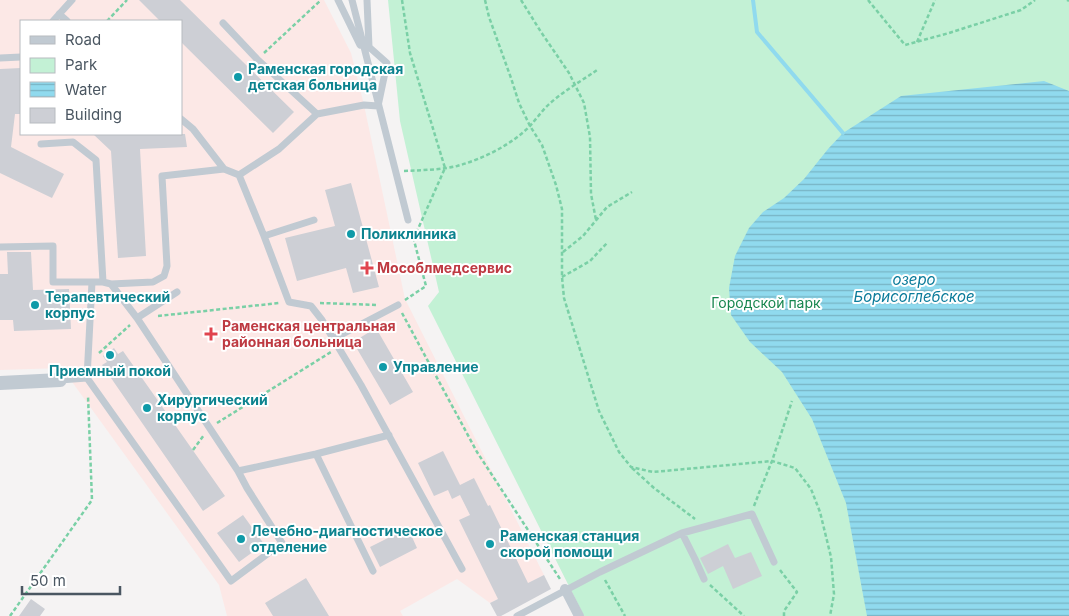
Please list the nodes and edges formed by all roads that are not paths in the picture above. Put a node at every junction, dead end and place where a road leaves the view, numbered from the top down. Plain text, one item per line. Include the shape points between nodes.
1 (72, 0) edge
2 (338, 0) edge
3 (352, 0) edge
4 (368, 0) edge
5 (60, 14) junction
6 (54, 20) edge
7 (66, 20) edge
8 (223, 23) dead end
9 (20, 56) edge
10 (366, 56) junction
11 (0, 58) edge
12 (378, 106) junction
13 (318, 114) junction
14 (182, 121) edge
15 (41, 144) dead end
16 (224, 169) junction
17 (238, 175) junction
18 (314, 220) dead end
19 (408, 220) road end
20 (264, 236) junction
21 (0, 247) edge
22 (92, 282) junction
23 (102, 282) junction
24 (111, 284) junction
25 (177, 292) dead end
26 (398, 305) road end
27 (137, 318) junction
28 (333, 339) junction
29 (87, 378) junction
30 (60, 380) joint
31 (0, 383) edge
32 (389, 435) junction
33 (316, 454) junction
34 (238, 471) junction
35 (682, 533) junction
36 (774, 562) road end
37 (462, 569) dead end
38 (373, 571) dead end
39 (704, 579) road end
40 (565, 590) junction
41 (517, 616) edge
42 (579, 616) edge

1 - 5 lane
2 - 10 lane
3 - 10 lane
4 - 12 lane via 369,47 387,63
5 - 6 lane
5 - 7 lane
8 - 13 lane
9 - 11 lane
10 - 12 lane
12 - 13 lane via 364,105
12 - 19 lane
13 - 17 lane via 279,149
14 - 16 lane via 193,129
15 - 23 lane via 73,142 96,160
16 - 17 lane
16 - 24 lane via 162,176 167,266 164,276 153,282
17 - 20 lane
18 - 20 lane
20 - 28 lane via 289,302 311,306
21 - 22 lane via 53,246 53,282
22 - 23 lane
22 - 29 lane
23 - 24 lane
24 - 27 lane
25 - 27 lane
26 - 28 lane
27 - 34 lane
28 - 32 lane
29 - 30 lane
29 - 34 lane via 231,581 282,543
30 - 31 street
32 - 33 lane
32 - 37 lane
33 - 34 lane
33 - 38 lane
35 - 36 lane via 752,514
35 - 39 lane
35 - 40 lane
40 - 41 lane
40 - 42 street

